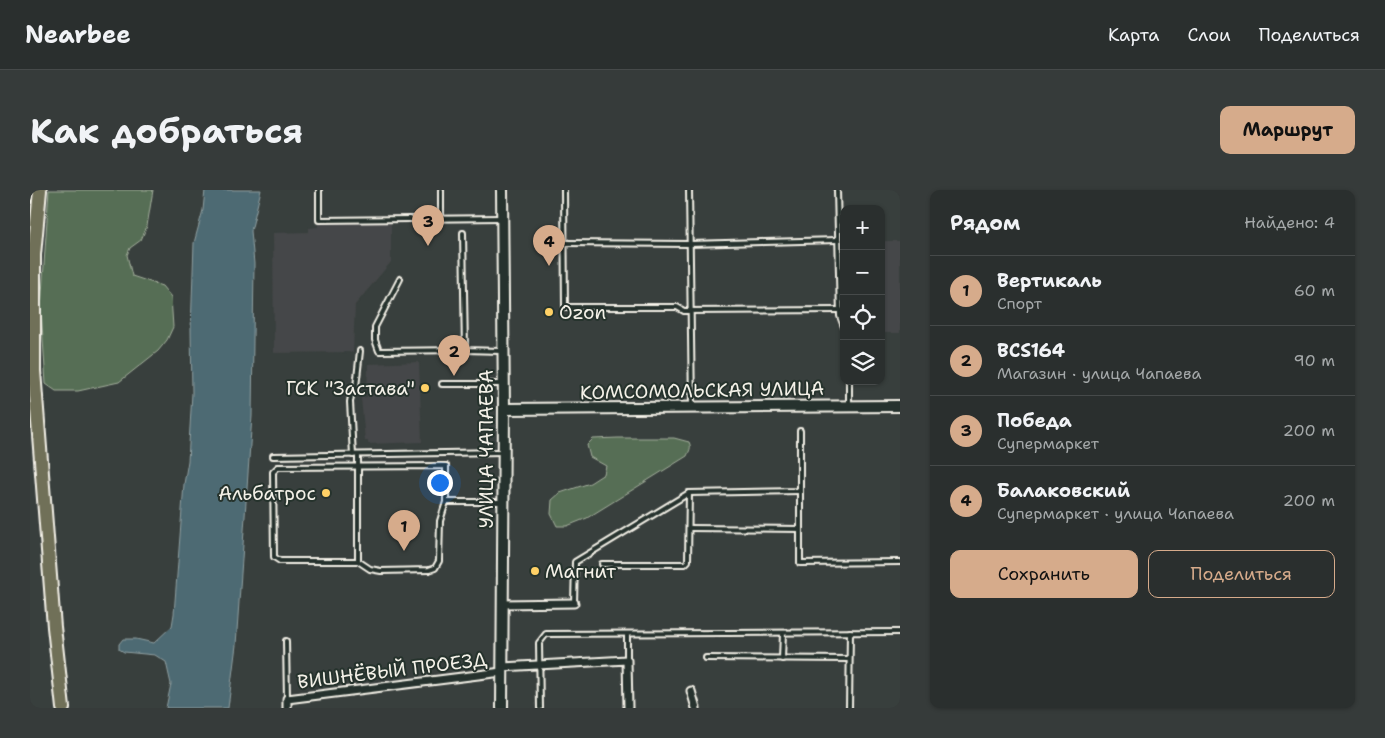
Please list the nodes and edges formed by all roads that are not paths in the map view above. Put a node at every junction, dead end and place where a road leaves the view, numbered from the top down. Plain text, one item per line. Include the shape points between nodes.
1 (319, 190) edge
2 (441, 190) edge
3 (502, 190) edge
4 (564, 190) edge
5 (690, 190) edge
6 (837, 190) edge
7 (40, 191) edge
8 (502, 218) junction
9 (442, 219) junction
10 (463, 233) dead end
11 (837, 240) junction
12 (565, 243) junction
13 (690, 244) junction
14 (400, 279) dead end
15 (840, 310) joint
16 (691, 311) junction
17 (465, 350) junction
18 (504, 350) junction
19 (360, 351) dead end
20 (442, 384) dead end
21 (504, 384) junction
22 (849, 385) edge
23 (850, 406) junction
24 (900, 406) edge
25 (692, 408) junction
26 (504, 409) junction
27 (800, 431) dead end
28 (504, 452) junction
29 (355, 455) junction
30 (273, 456) dead end
31 (358, 467) junction
32 (800, 490) junction
33 (689, 493) junction
34 (446, 502) junction
35 (503, 502) junction
36 (689, 528) junction
37 (800, 529) junction
38 (358, 562) junction
39 (900, 562) edge
40 (602, 564) dead end
41 (574, 603) joint
42 (502, 604) junction
43 (850, 632) junction
44 (900, 632) edge
45 (783, 633) junction
46 (627, 634) junction
47 (286, 641) dead end
48 (57, 658) junction
49 (706, 658) dead end
50 (782, 659) junction
51 (627, 660) junction
52 (849, 660) junction
53 (538, 665) junction
54 (502, 670) junction
55 (691, 691) dead end
56 (287, 700) junction
57 (63, 708) edge
58 (69, 708) edge
59 (287, 708) edge
60 (502, 708) edge
61 (540, 708) edge
62 (628, 708) edge
63 (696, 708) edge
64 (849, 708) edge

1 - 9 lane via 319,220
2 - 9 lane
3 - 8 main road, УЛИЦА ЧАПАЕВА
4 - 12 lane
5 - 13 lane
6 - 11 lane
7 - 48 highway via 34,254 34,370
8 - 9 lane
8 - 18 main road, УЛИЦА ЧАПАЕВА
10 - 17 lane
11 - 13 lane
11 - 15 lane
12 - 13 lane
12 - 16 lane via 565,307 677,307
13 - 16 lane
14 - 17 lane via 375,326 375,340 380,351
15 - 16 lane
16 - 25 lane
17 - 18 lane
18 - 21 main road, УЛИЦА ЧАПАЕВА
19 - 29 lane via 356,386 350,402
20 - 21 lane
21 - 26 main road, УЛИЦА ЧАПАЕВА
22 - 23 lane
23 - 24 main road, КОМСОМОЛЬСКАЯ УЛИЦА
23 - 25 main road, КОМСОМОЛЬСКАЯ УЛИЦА
25 - 26 main road, КОМСОМОЛЬСКАЯ УЛИЦА
26 - 28 main road, УЛИЦА ЧАПАЕВА
27 - 32 lane
28 - 29 lane
28 - 35 main road, УЛИЦА ЧАПАЕВА
29 - 30 lane
29 - 31 lane
31 - 34 lane via 446,466
31 - 38 lane
31 - 38 lane via 278,467 273,472 274,557 280,562
32 - 33 lane
32 - 37 lane
33 - 36 lane
33 - 41 lane via 575,562
34 - 35 lane
34 - 38 lane via 440,521 439,561 435,568 381,571
35 - 42 main road, УЛИЦА ЧАПАЕВА
36 - 37 lane
36 - 40 lane via 688,561 685,564
37 - 39 lane via 800,563
41 - 42 street
42 - 54 main road, УЛИЦА ЧАПАЕВА
43 - 44 lane
43 - 45 lane
43 - 52 lane
45 - 46 lane
45 - 50 lane
46 - 51 lane
46 - 53 lane via 546,634 539,644
47 - 56 lane
48 - 57 highway
48 - 58 highway
49 - 50 lane
50 - 52 lane
51 - 53 street, ВИШНЁВЫЙ ПРОЕЗД
51 - 62 street
52 - 64 lane
53 - 54 street, ВИШНЁВЫЙ ПРОЕЗД
53 - 61 lane
54 - 56 street, ВИШНЁВЫЙ ПРОЕЗД
54 - 60 main road, УЛИЦА ЧАПАЕВА
55 - 63 street
56 - 59 street

